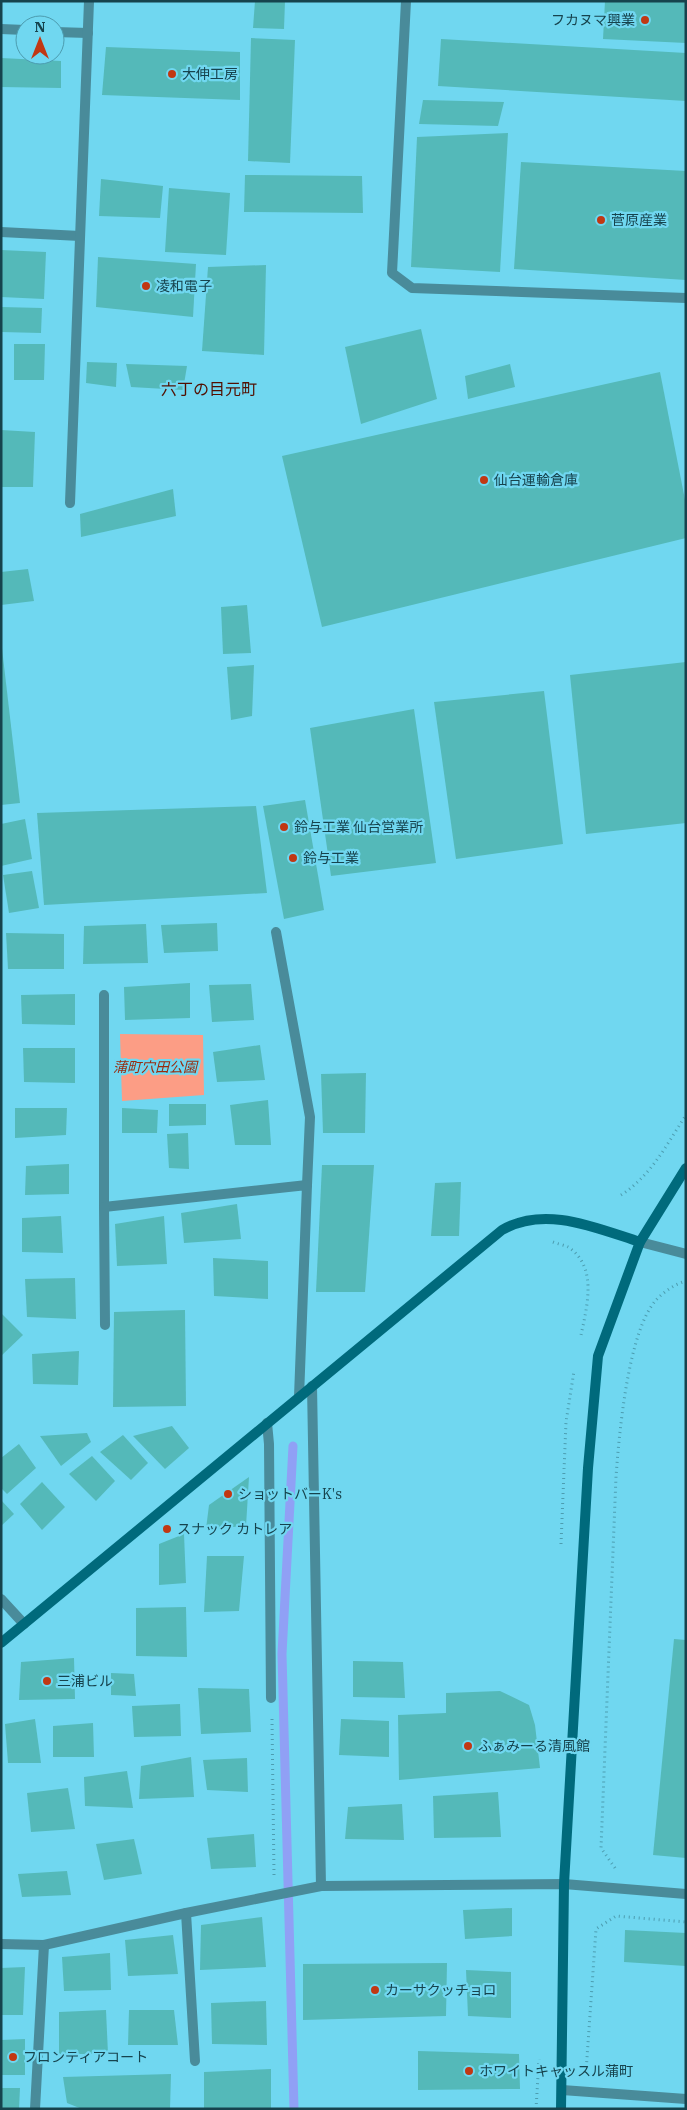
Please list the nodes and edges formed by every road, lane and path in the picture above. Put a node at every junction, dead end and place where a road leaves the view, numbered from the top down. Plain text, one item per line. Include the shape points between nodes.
1 (89, 1) edge
2 (406, 1) edge
3 (1, 29) edge
4 (15, 30) edge
5 (65, 32) edge
6 (88, 33) junction
7 (1, 232) edge
8 (80, 236) junction
9 (686, 298) edge
10 (70, 503) dead end
11 (276, 932) dead end
12 (104, 995) dead end
13 (686, 1115) edge
14 (686, 1168) edge
15 (307, 1185) junction
16 (621, 1195) dead end
17 (104, 1207) junction
18 (551, 1241) dead end
19 (640, 1242) junction
20 (686, 1254) edge
21 (686, 1281) edge
22 (105, 1325) dead end
23 (580, 1343) dead end
24 (574, 1368) dead end
25 (312, 1386) junction
26 (299, 1397) junction
27 (267, 1423) junction
28 (560, 1553) dead end
29 (1, 1599) edge
30 (24, 1624) junction
31 (1, 1643) edge
32 (271, 1698) joint
33 (616, 1870) dead end
34 (564, 1884) junction
35 (321, 1886) junction
36 (686, 1894) edge
37 (270, 1896) junction
38 (186, 1913) junction
39 (686, 1922) edge
40 (1, 1944) edge
41 (44, 1945) junction
42 (587, 2057) dead end
43 (195, 2061) dead end
44 (562, 2090) junction
45 (686, 2099) edge
46 (35, 2109) edge
47 (561, 2109) edge

1 - 6 street
2 - 9 street via 392,273 412,288
3 - 4 street
5 - 6 street
6 - 8 street
7 - 8 street
8 - 10 street
11 - 15 street via 310,1117
12 - 17 street
13 - 16 path via 649,1171 637,1185
14 - 19 street
15 - 17 street
15 - 26 street
17 - 22 street
18 - 23 path via 569,1248 581,1261 589,1279
19 - 20 street
19 - 25 street via 550,1218 513,1224 492,1237
19 - 34 street via 598,1356 588,1468
21 - 33 path via 675,1284 656,1300 639,1333 626,1387 620,1432 601,1848
24 - 28 path via 566,1422
25 - 26 street
25 - 35 street
26 - 27 street
27 - 30 street
27 - 32 street
29 - 30 street
30 - 31 street
32 - 37 path via 274,1877
34 - 35 street
34 - 36 street
34 - 44 street
35 - 37 street
37 - 38 street
38 - 41 street
38 - 43 street
39 - 42 path via 616,1916 596,1929
40 - 41 street
41 - 46 street
44 - 45 street
44 - 47 street

